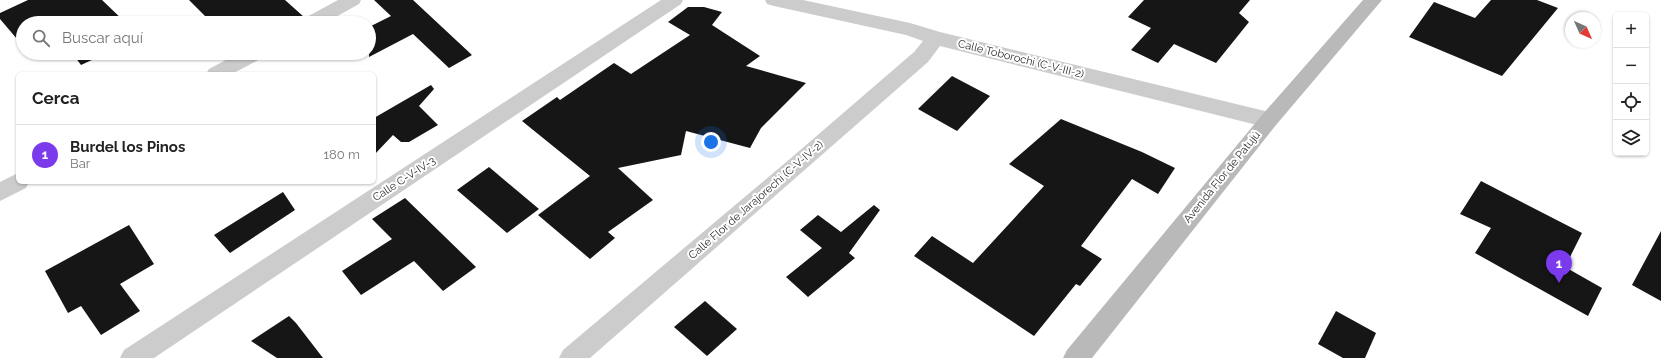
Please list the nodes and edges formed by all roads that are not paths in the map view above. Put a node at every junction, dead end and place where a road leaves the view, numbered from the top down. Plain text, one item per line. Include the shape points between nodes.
1 (352, 0) edge
2 (674, 0) edge
3 (774, 0) edge
4 (1373, 0) edge
5 (323, 16) edge
6 (936, 38) junction
7 (242, 60) edge
8 (220, 72) edge
9 (1269, 120) junction
10 (16, 183) edge
11 (0, 192) edge
12 (133, 358) edge
13 (572, 358) edge
14 (1076, 358) edge

1 - 5 street
2 - 12 street, Calle C-V-IV-3
3 - 6 street, Calle Toborochi (C-V-III-2) via 910,29
4 - 9 main road, Avenida Flor de Patujú
6 - 9 street, Calle Toborochi (C-V-III-2)
6 - 13 street, Calle Flor de Jarajorechi (C-V-IV-2) via 921,56 799,164
7 - 8 street
9 - 14 main road, Avenida Flor de Patujú
10 - 11 street

